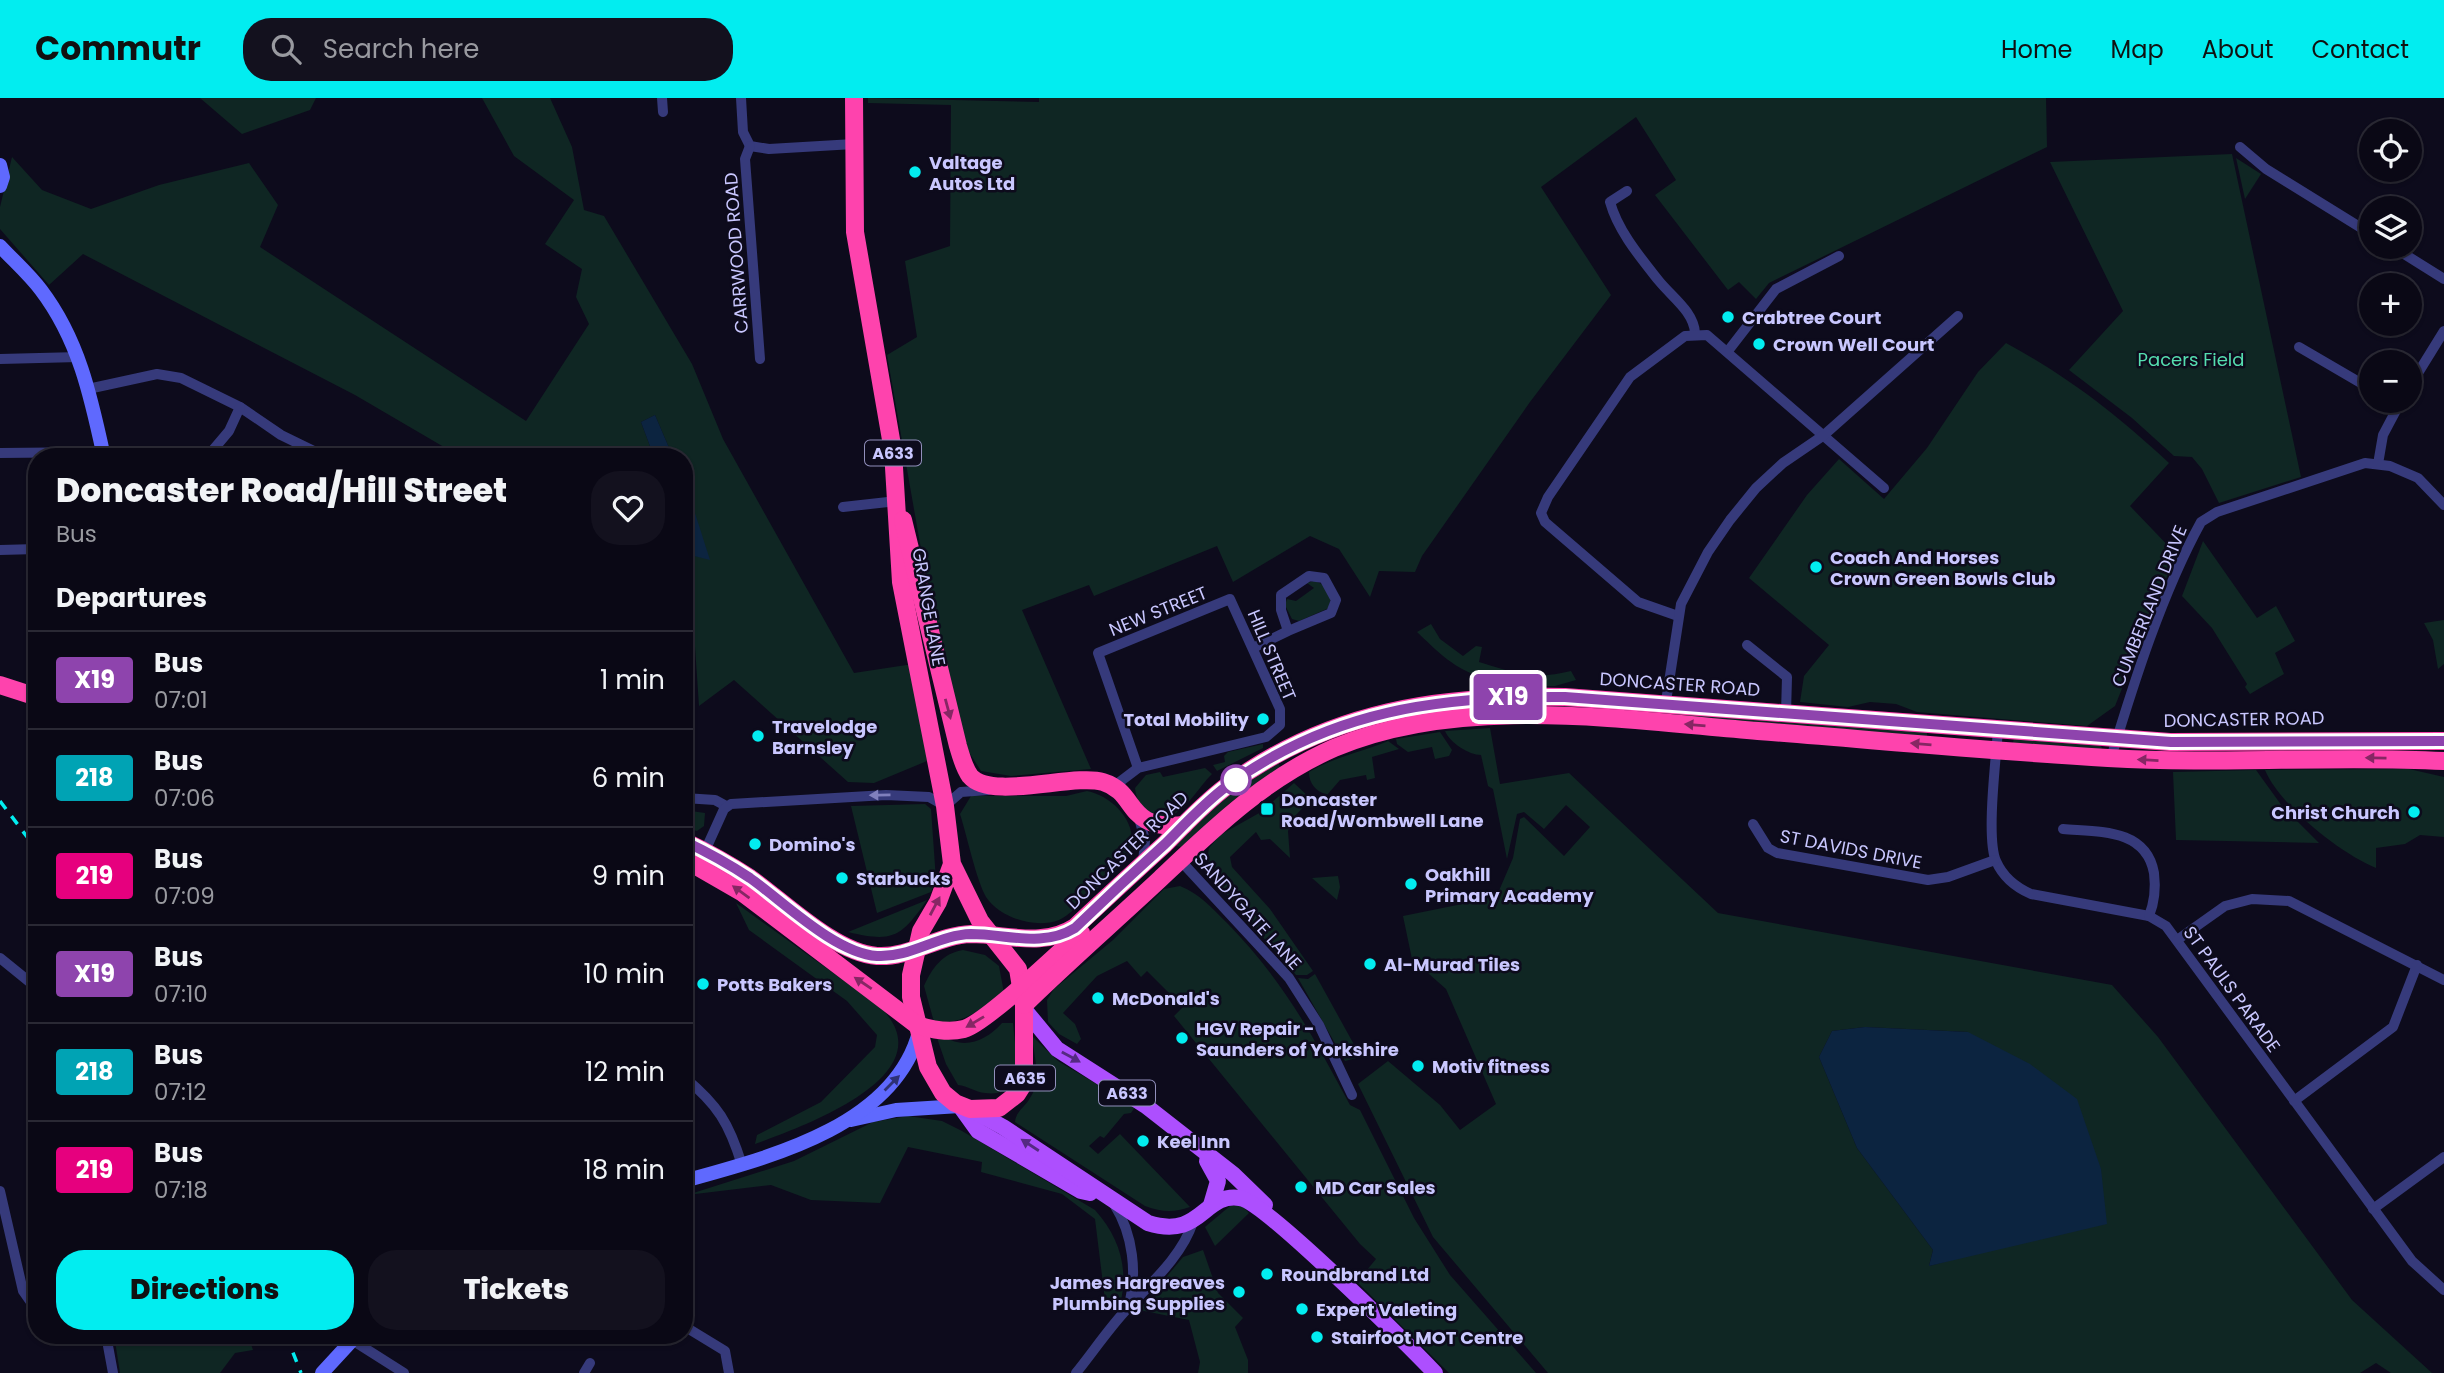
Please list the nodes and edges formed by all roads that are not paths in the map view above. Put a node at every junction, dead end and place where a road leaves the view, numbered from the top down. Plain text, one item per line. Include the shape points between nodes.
1 (662, 98) edge
2 (741, 98) edge
3 (854, 98) edge
4 (663, 112) dead end
5 (854, 144) junction
6 (750, 146) junction
7 (2240, 147) dead end
8 (1627, 191) dead end
9 (2359, 227) edge
10 (3, 253) edge
11 (1839, 256) dead end
12 (2412, 259) edge
13 (2444, 279) edge
14 (1958, 316) dead end
15 (2444, 331) edge
16 (1695, 333) junction
17 (2299, 346) dead end
18 (1728, 351) junction
19 (79, 357) junction
20 (0, 359) edge
21 (760, 359) dead end
22 (2422, 367) edge
23 (2359, 382) edge
24 (88, 389) junction
25 (240, 407) junction
26 (2392, 413) edge
27 (1824, 436) junction
28 (103, 448) edge
29 (215, 448) edge
30 (307, 448) edge
31 (0, 453) edge
32 (28, 453) edge
33 (2378, 464) junction
34 (1884, 488) dead end
35 (897, 501) junction
36 (2444, 505) edge
37 (844, 508) dead end
38 (28, 549) edge
39 (0, 550) edge
40 (1230, 599) joint
41 (1678, 615) junction
42 (1288, 631) junction
43 (1747, 645) dead end
44 (1253, 648) junction
45 (0, 685) edge
46 (28, 694) edge
47 (1666, 705) junction
48 (1786, 713) junction
49 (1663, 723) junction
50 (1998, 730) junction
51 (2119, 739) junction
52 (2444, 741) edge
53 (1997, 750) junction
54 (2111, 758) junction
55 (2444, 761) edge
56 (1138, 768) junction
57 (1020, 786) junction
58 (1113, 787) junction
59 (693, 799) edge
60 (726, 806) junction
61 (946, 806) junction
62 (1139, 818) junction
63 (1753, 824) dead end
64 (1184, 825) junction
65 (2063, 829) dead end
66 (693, 845) edge
67 (705, 851) junction
68 (1180, 859) junction
69 (1995, 860) junction
70 (1143, 863) junction
71 (693, 864) edge
72 (952, 864) junction
73 (1160, 878) junction
74 (1122, 883) junction
75 (2150, 916) junction
76 (990, 935) junction
77 (2177, 940) junction
78 (919, 948) junction
79 (0, 958) edge
80 (2417, 965) junction
81 (28, 981) edge
82 (2444, 981) edge
83 (1022, 984) junction
84 (1024, 1007) junction
85 (918, 1028) junction
86 (693, 1085) edge
87 (1352, 1095) dead end
88 (2294, 1101) junction
89 (965, 1108) junction
90 (847, 1120) junction
91 (1202, 1153) junction
92 (2444, 1157) edge
93 (742, 1165) junction
94 (693, 1179) edge
95 (0, 1196) edge
96 (1109, 1199) junction
97 (1211, 1205) junction
98 (2373, 1209) junction
99 (1193, 1222) junction
100 (1282, 1227) junction
101 (2444, 1290) edge
102 (28, 1298) edge
103 (1128, 1308) junction
104 (693, 1331) edge
105 (108, 1344) edge
106 (349, 1344) edge
107 (363, 1344) edge
108 (590, 1363) dead end
109 (113, 1373) edge
110 (322, 1373) edge
111 (404, 1373) edge
112 (584, 1373) edge
113 (729, 1373) edge
114 (1076, 1373) edge
115 (1435, 1373) edge

1 - 4 street
2 - 6 street, CARRWOOD ROAD via 743,132
3 - 5 highway, GRANGE LANE / A633
5 - 6 street
5 - 35 highway, GRANGE LANE / A633 via 855,232 893,451
6 - 21 street, CARRWOOD ROAD via 745,159
7 - 9 street via 2266,169
8 - 16 street via 1611,202 1615,221 1694,321
10 - 19 main road via 55,310
11 - 18 street via 1811,275 1776,289
12 - 13 street
14 - 27 street
15 - 22 street
16 - 18 street via 1707,335
16 - 41 street via 1685,335 1630,377 1541,513 1545,522 1638,603
17 - 23 street
18 - 27 street
19 - 20 street
19 - 24 main road
24 - 25 street via 167,374
24 - 28 main road
25 - 29 street
25 - 30 street
26 - 33 street
27 - 34 street
27 - 41 street via 1756,488 1707,552
31 - 32 street
33 - 36 street, CUMBERLAND DRIVE via 2418,478
33 - 51 street, CUMBERLAND DRIVE via 2353,465 2217,512 2201,522 2129,693
35 - 37 street
35 -> 57 highway, A633 via 945,699 968,773 982,784
35 - 61 highway, GRANGE LANE / A633 via 901,582
38 - 39 street
40 - 44 street, HILL STREET
40 - 56 street, NEW STREET via 1098,653
41 - 47 street
42 - 42 street via 1281,595 1309,576 1324,578 1336,600 1331,613
42 - 44 street
43 - 48 street via 1787,677
44 - 56 street, HILL STREET via 1280,709 1280,725 1266,737
45 - 46 highway
47 - 48 highway, DONCASTER ROAD
47 - 49 street
47 - 64 highway, DONCASTER ROAD via 1524,696 1381,712 1281,751 1226,786
48 - 50 highway, DONCASTER ROAD
53 -> 49 highway
49 - 68 highway via 1507,716 1442,720 1389,730 1337,747 1285,772 1234,809
50 - 51 highway, DONCASTER ROAD
50 - 53 street
51 - 52 highway, DONCASTER ROAD
51 - 54 street, CUMBERLAND DRIVE
53 - 54 highway
53 - 69 street
55 -> 54 highway
56 - 58 street
57 - 58 highway, A633 via 1100,781
57 - 61 street via 961,792
58 - 62 highway
59 - 60 street
61 -> 60 street via 916,796 793,798
60 - 67 street
61 - 72 highway, GRANGE LANE / A633
62 - 64 highway via 1157,825
62 - 70 street via 1145,840
63 - 69 street, ST DAVIDS DRIVE via 1768,848 1777,853 1928,880
64 - 70 highway, DONCASTER ROAD
65 - 75 street via 2118,835 2140,844 2148,854 2155,883
66 - 67 highway
67 - 78 highway via 853,951 883,956
68 - 73 highway
68 - 74 highway via 1167,856
68 - 87 street, SANDYGATE LANE via 1289,978 1319,1025
69 - 75 street via 2010,882 2031,894
70 - 74 highway, DONCASTER ROAD
85 -> 71 highway via 743,893
72 - 76 highway, A633
78 -> 72 highway, GRANGE LANE / A633 via 921,931
73 - 83 highway via 1138,884
73 - 84 highway
74 - 76 highway, DONCASTER ROAD via 1063,935 1040,939
75 - 77 street, ST PAULS PARADE
76 - 78 highway via 956,936
76 - 83 highway, A635 via 1012,958
77 - 80 street via 2232,904 2288,901
77 - 88 street, ST PAULS PARADE
78 - 85 highway via 911,975
79 - 81 street
80 - 82 street
80 - 88 street via 2393,1027
83 - 84 highway, A635
83 -> 85 highway via 966,1028
84 - 89 highway, A635 via 1026,1074 1022,1087 999,1108
84 -> 91 main road, A633 via 1056,1049 1130,1095
85 - 89 highway via 935,1081
90 -> 85 main road via 889,1088 903,1071
86 - 93 street via 718,1107
88 - 98 street, ST PAULS PARADE
89 - 90 main road via 896,1110
96 -> 89 main road via 1003,1127
90 - 93 main road
91 - 97 main road, A633 via 1219,1181
91 - 100 main road, A633 via 1248,1188
92 - 98 street
93 - 94 main road
95 - 102 street
96 - 99 main road via 1157,1226 1173,1228
96 - 103 street via 1130,1243 1133,1278
97 - 99 main road
97 - 100 main road, A633 via 1226,1198 1243,1198
98 - 101 street, ST PAULS PARADE via 2420,1270
99 - 103 street via 1183,1242
100 - 115 main road, A633
103 - 114 street
104 - 113 street via 725,1351
105 - 109 street
106 - 110 main road
107 - 111 street
108 - 112 street

